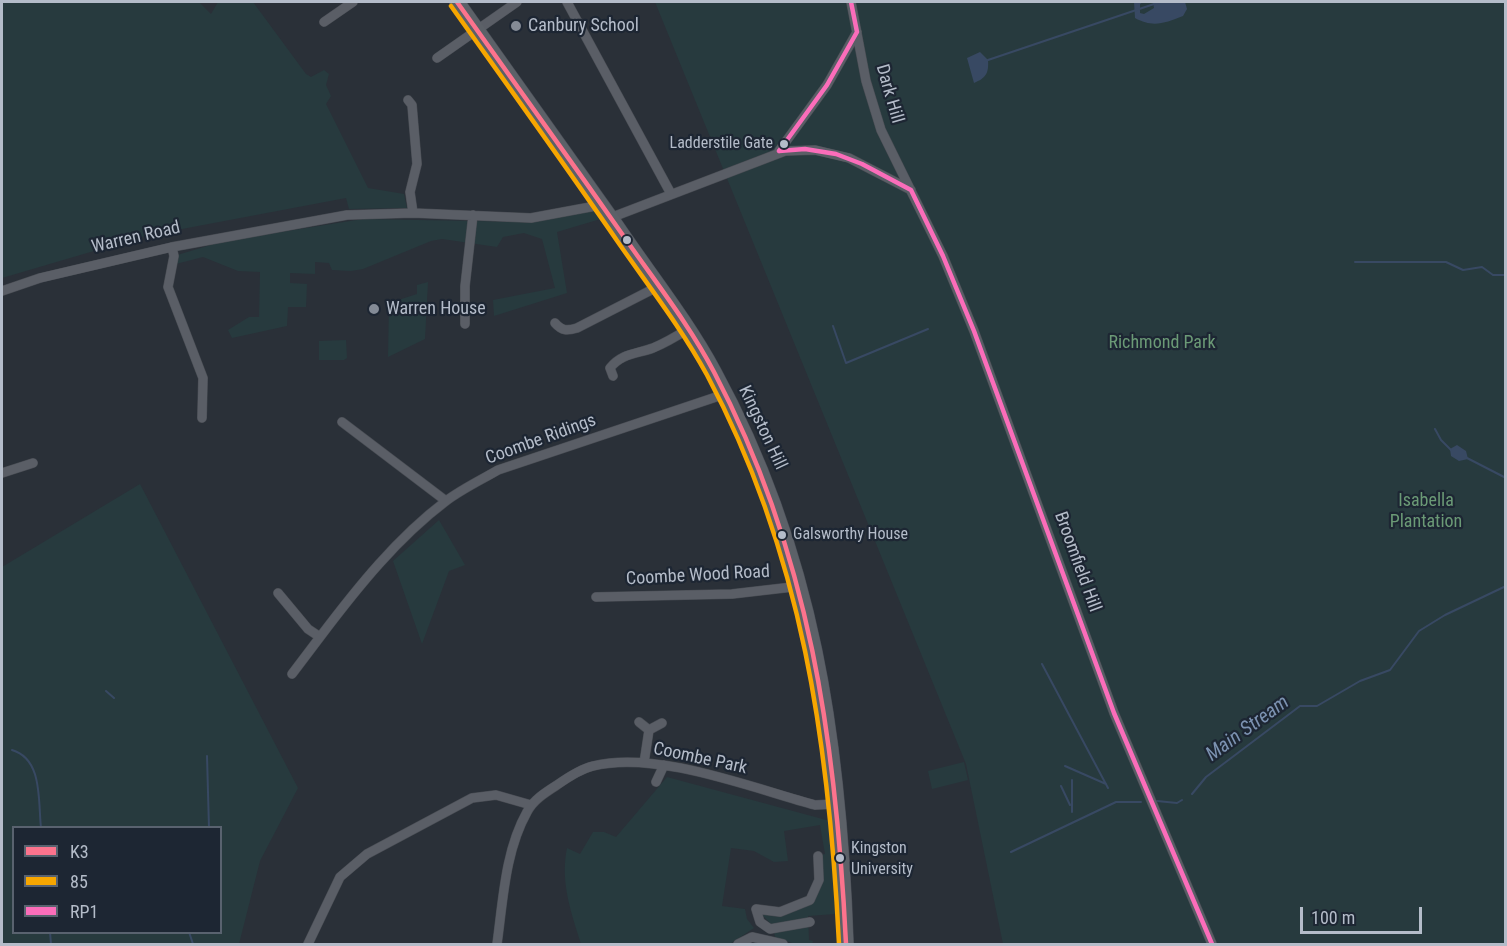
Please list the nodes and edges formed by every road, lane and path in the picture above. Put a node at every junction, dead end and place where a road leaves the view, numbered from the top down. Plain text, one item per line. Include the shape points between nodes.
1 (353, 2) edge
2 (457, 2) edge
3 (567, 2) edge
4 (851, 2) edge
5 (514, 3) edge
6 (324, 22) dead end
7 (478, 30) junction
8 (856, 32) junction
9 (436, 58) dead end
10 (408, 99) dead end
11 (779, 151) junction
12 (911, 190) junction
13 (670, 192) junction
14 (606, 211) junction
15 (413, 213) junction
16 (473, 215) junction
17 (172, 247) junction
18 (659, 286) junction
19 (2, 291) edge
20 (555, 323) dead end
21 (465, 324) dead end
22 (688, 329) junction
23 (613, 376) dead end
24 (725, 394) junction
25 (202, 418) dead end
26 (342, 422) dead end
27 (33, 464) dead end
28 (2, 473) edge
29 (446, 501) junction
30 (801, 586) junction
31 (278, 593) dead end
32 (596, 597) dead end
33 (320, 637) junction
34 (292, 674) dead end
35 (639, 723) dead end
36 (662, 723) dead end
37 (649, 730) junction
38 (644, 763) junction
39 (664, 765) junction
40 (656, 782) dead end
41 (836, 804) junction
42 (531, 805) junction
43 (819, 856) dead end
44 (810, 921) dead end
45 (771, 935) junction
46 (308, 945) edge
47 (497, 945) edge
48 (738, 945) edge
49 (783, 945) edge
50 (846, 945) edge
51 (1212, 945) edge

1 - 6 street
2 - 7 main road, Kingston Hill
3 - 13 street
4 - 8 street, Dark Hill
5 - 7 street
7 - 9 street
7 - 14 main road, Kingston Hill
8 - 11 street via 827,85
8 - 12 street, Dark Hill via 881,130
10 - 15 street via 412,105 417,164 410,192
11 - 12 street via 805,149 836,154
11 - 13 street, Warren Road
12 - 51 street, Broomfield Hill via 974,331 1114,713
13 - 14 street, Warren Road
14 - 16 street, Warren Road via 531,218
14 - 18 main road, Kingston Hill
15 - 16 street, Warren Road
15 - 17 street, Warren Road via 348,215
16 - 21 street
17 - 19 street, Warren Road via 40,278
17 - 25 street via 168,287 203,378
18 - 20 street via 577,328 567,331
18 - 22 main road, Kingston Hill
22 - 23 street via 654,348 616,361 610,368
22 - 24 main road, Kingston Hill
24 - 29 street, Coombe Ridings via 498,470
24 - 30 main road, Kingston Hill via 777,511
26 - 29 street
27 - 28 street
29 - 33 street, Coombe Ridings via 356,589
30 - 32 street, Coombe Wood Road via 732,594
30 - 41 main road, Kingston Hill via 824,703
31 - 33 street via 308,629
33 - 34 street, Coombe Ridings
35 - 37 street
36 - 37 street
37 - 38 street
38 - 39 street, Coombe Park
38 - 42 street, Coombe Park via 591,766
39 - 40 street
39 - 41 street, Coombe Park via 815,805
41 - 50 main road, Kingston Hill
42 - 46 street via 496,795 472,798 366,854 340,877
42 - 47 street, Coombe Park via 520,826 505,882
43 - 45 street via 819,880 810,900 780,912 756,909 760,922
44 - 45 street
45 - 48 street via 752,937
45 - 49 street

